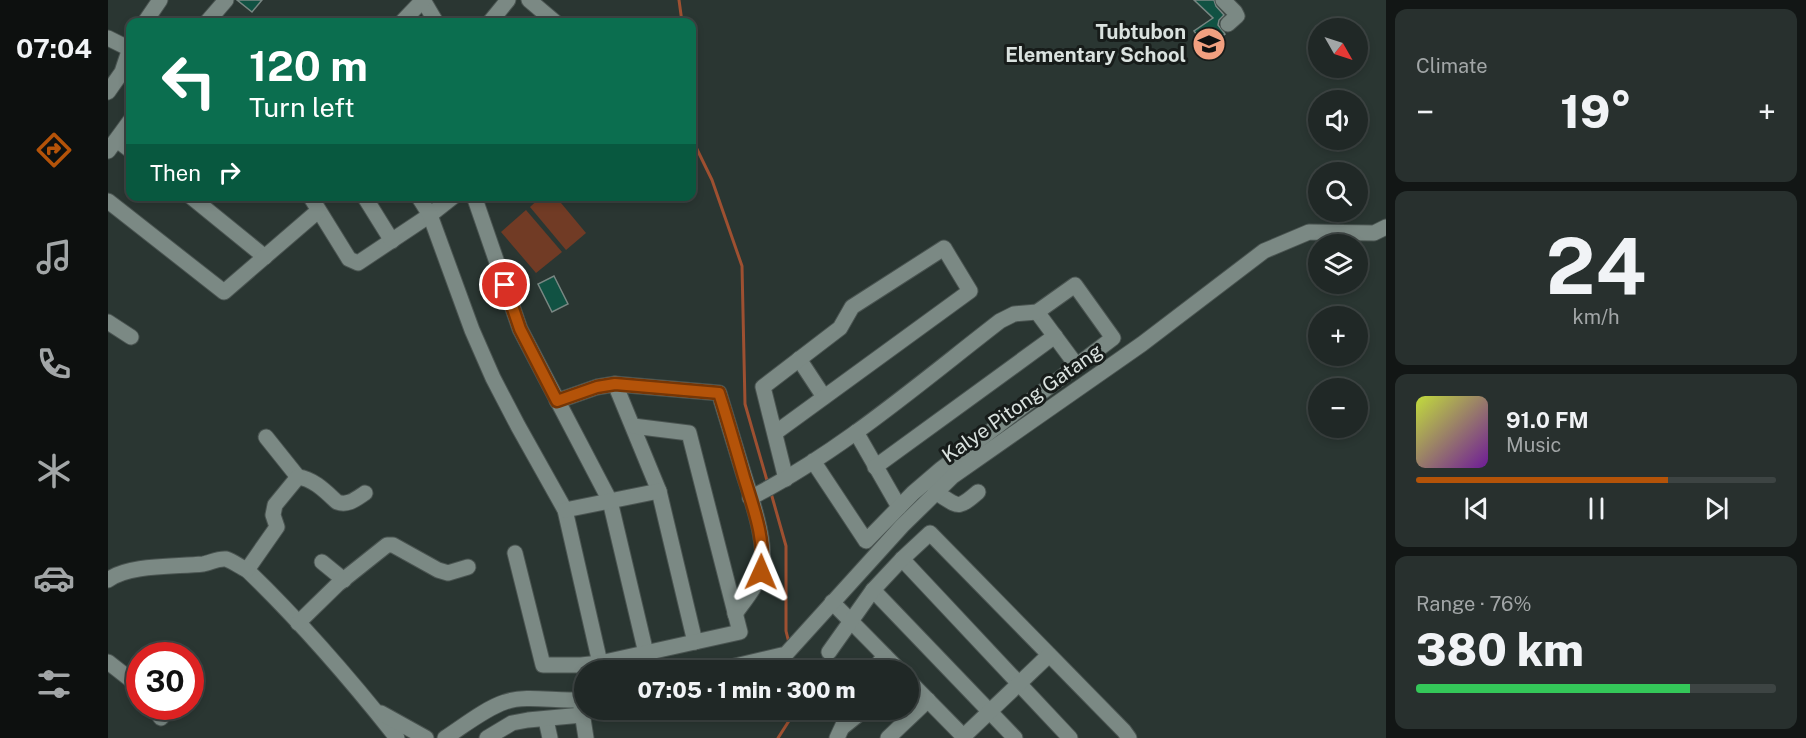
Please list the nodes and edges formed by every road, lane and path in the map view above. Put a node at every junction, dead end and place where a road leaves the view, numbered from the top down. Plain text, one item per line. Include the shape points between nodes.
1 (160, 0) edge
2 (226, 0) edge
3 (423, 0) edge
4 (508, 0) edge
5 (529, 0) edge
6 (1223, 0) edge
7 (148, 18) edge
8 (210, 18) edge
9 (406, 18) edge
10 (434, 18) edge
11 (493, 18) edge
12 (550, 18) edge
13 (1228, 24) dead end
14 (108, 38) edge
15 (126, 46) edge
16 (126, 60) edge
17 (108, 92) edge
18 (126, 126) edge
19 (112, 145) edge
20 (108, 201) edge
21 (196, 201) edge
22 (312, 201) edge
23 (367, 201) edge
24 (421, 201) edge
25 (448, 201) edge
26 (476, 201) edge
27 (318, 211) junction
28 (430, 215) junction
29 (1386, 227) edge
30 (392, 241) junction
31 (265, 257) junction
32 (1037, 312) junction
33 (108, 322) edge
34 (1054, 336) junction
35 (131, 337) dead end
36 (799, 359) junction
37 (1077, 366) junction
38 (615, 384) junction
39 (824, 397) junction
40 (557, 401) junction
41 (633, 426) junction
42 (856, 432) junction
43 (775, 433) junction
44 (266, 437) dead end
45 (813, 461) junction
46 (875, 466) junction
47 (298, 477) junction
48 (768, 489) junction
49 (659, 491) junction
50 (935, 492) junction
51 (978, 492) dead end
52 (366, 493) dead end
53 (610, 501) junction
54 (899, 507) junction
55 (565, 510) junction
56 (515, 553) dead end
57 (902, 559) junction
58 (322, 562) dead end
59 (468, 567) dead end
60 (247, 570) junction
61 (108, 580) edge
62 (344, 580) junction
63 (873, 590) junction
64 (832, 602) junction
65 (735, 614) junction
66 (850, 621) junction
67 (298, 623) junction
68 (695, 642) junction
69 (829, 652) dead end
70 (646, 653) junction
71 (1049, 655) junction
72 (885, 656) junction
73 (599, 660) edge
74 (614, 660) edge
75 (648, 660) edge
76 (760, 660) edge
77 (882, 660) edge
78 (889, 660) edge
79 (108, 662) edge
80 (574, 665) edge
81 (126, 676) edge
82 (1019, 684) junction
83 (919, 691) edge
84 (574, 699) edge
85 (928, 700) junction
86 (376, 711) junction
87 (990, 711) junction
88 (574, 717) edge
89 (546, 720) junction
90 (583, 720) edge
91 (854, 720) edge
92 (513, 731) edge
93 (841, 732) edge
94 (958, 735) edge
95 (397, 738) edge
96 (426, 738) edge
97 (445, 738) edge
98 (487, 738) edge
99 (549, 738) edge
100 (586, 738) edge
101 (888, 738) edge
102 (1015, 738) edge
103 (1070, 738) edge
104 (1129, 738) edge

1 - 7 street
2 - 8 street
3 - 9 street
3 - 10 street
4 - 11 street
5 - 12 street
6 - 13 street via 1237,16
14 - 15 street
16 - 17 street
18 - 19 street
20 - 31 street via 224,292
21 - 31 street
22 - 27 street
23 - 30 street
24 - 28 street
25 - 28 street
26 - 40 street via 520,329
27 - 30 street via 351,262 362,262
27 - 31 street
28 - 30 street
28 - 55 street via 493,378
29 - 50 street, Kalye Pitong Gatang via 1374,233 1309,232 1264,251
32 - 34 street
32 - 37 street via 1075,285 1113,338
32 - 42 street via 1014,314 1000,321
33 - 35 street
34 - 37 street
34 - 46 street
36 - 39 street
36 - 39 street via 840,328 852,307 944,248 970,291
36 - 43 street via 763,387
37 - 54 street via 941,469
38 - 40 street
38 - 41 street
38 - 48 street via 719,393
39 - 43 street
40 - 53 street
41 - 49 street
41 - 65 street via 689,432
42 - 45 street
42 - 46 street
43 - 48 street
44 - 47 street
45 - 48 street
45 - 54 street via 866,541
46 - 54 street
47 - 52 street via 313,482 342,504
47 - 60 street via 275,505 277,527
48 - 65 street via 761,572
49 - 53 street
49 - 68 street
50 - 51 street via 963,505
50 - 64 street, Kalye Pitong Gatang
53 - 55 street
53 - 70 street
55 - 73 street
56 - 80 street via 543,665
57 - 63 street
57 - 71 street via 930,533
57 - 82 street
58 - 62 street
59 - 62 street via 448,573 390,545
60 - 61 street via 220,560 125,571
60 - 67 street
62 - 67 street
63 - 66 street
63 - 87 street
64 - 66 street
64 - 76 street, Kalye Pitong Gatang via 786,654
65 - 68 street via 740,632
66 - 69 street
66 - 72 street
67 - 86 street
68 - 70 street
70 - 74 street
70 - 75 street
71 - 82 street
71 - 104 street
72 - 77 street
72 - 78 street
79 - 81 street
82 - 87 street
82 - 103 street
83 - 85 street
84 - 97 street via 506,701
85 - 94 street
85 - 101 street
86 - 95 street
86 - 96 street
87 - 94 street
87 - 102 street
88 - 89 street
89 - 92 street via 528,720
89 - 99 street
90 - 100 street
91 - 93 street
92 - 98 street

